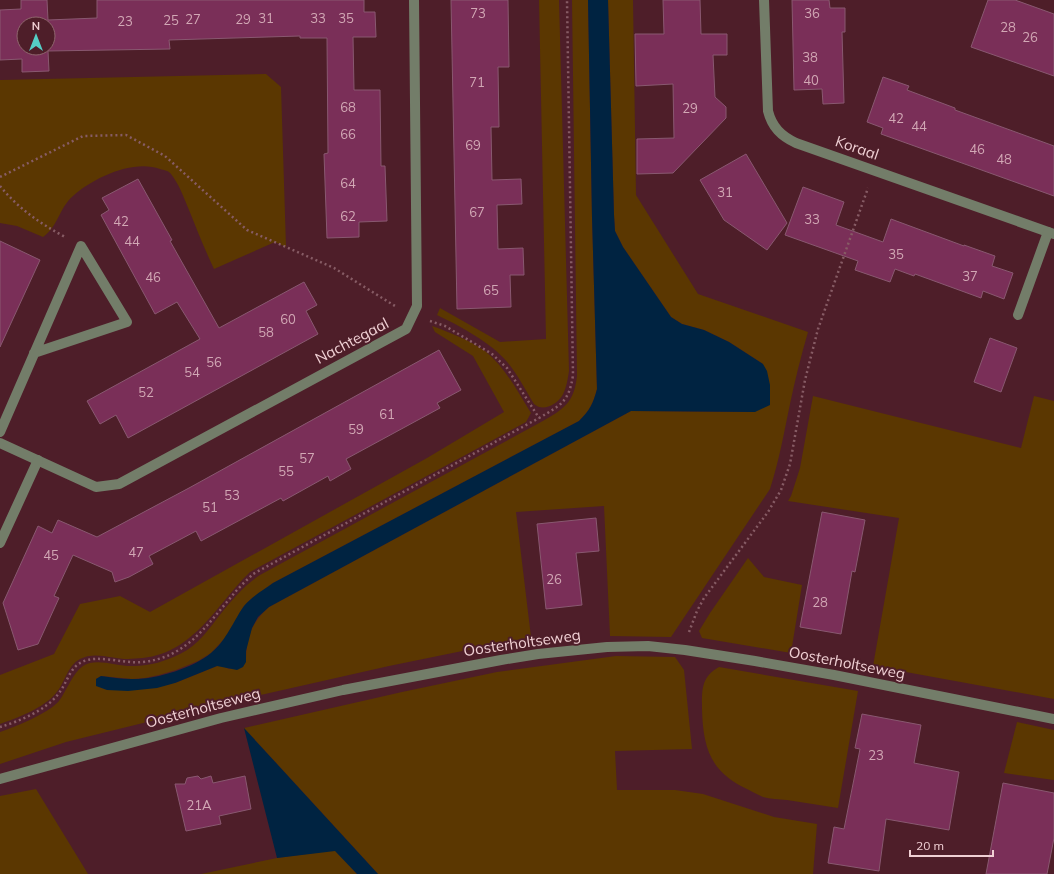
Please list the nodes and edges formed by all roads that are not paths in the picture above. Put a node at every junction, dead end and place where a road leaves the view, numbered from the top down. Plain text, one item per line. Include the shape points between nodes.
1 (414, 0) edge
2 (764, 0) edge
3 (1051, 233) edge
4 (1018, 315) dead end
5 (34, 353) junction
6 (0, 432) edge
7 (0, 443) edge
8 (38, 460) junction
9 (0, 543) edge
10 (1054, 720) edge
11 (0, 779) edge

1 - 8 street, Nachtegaal via 417,306 406,329 119,484 96,487
2 - 3 street, Koraal via 767,100 770,120 778,132 796,143
3 - 4 street
5 - 5 street via 81,246 127,322
5 - 6 street
7 - 8 street, Nachtegaal
8 - 9 street
10 - 11 street, Oosterholtseweg via 834,675 685,650 648,646 607,647 538,654 343,690 221,718

